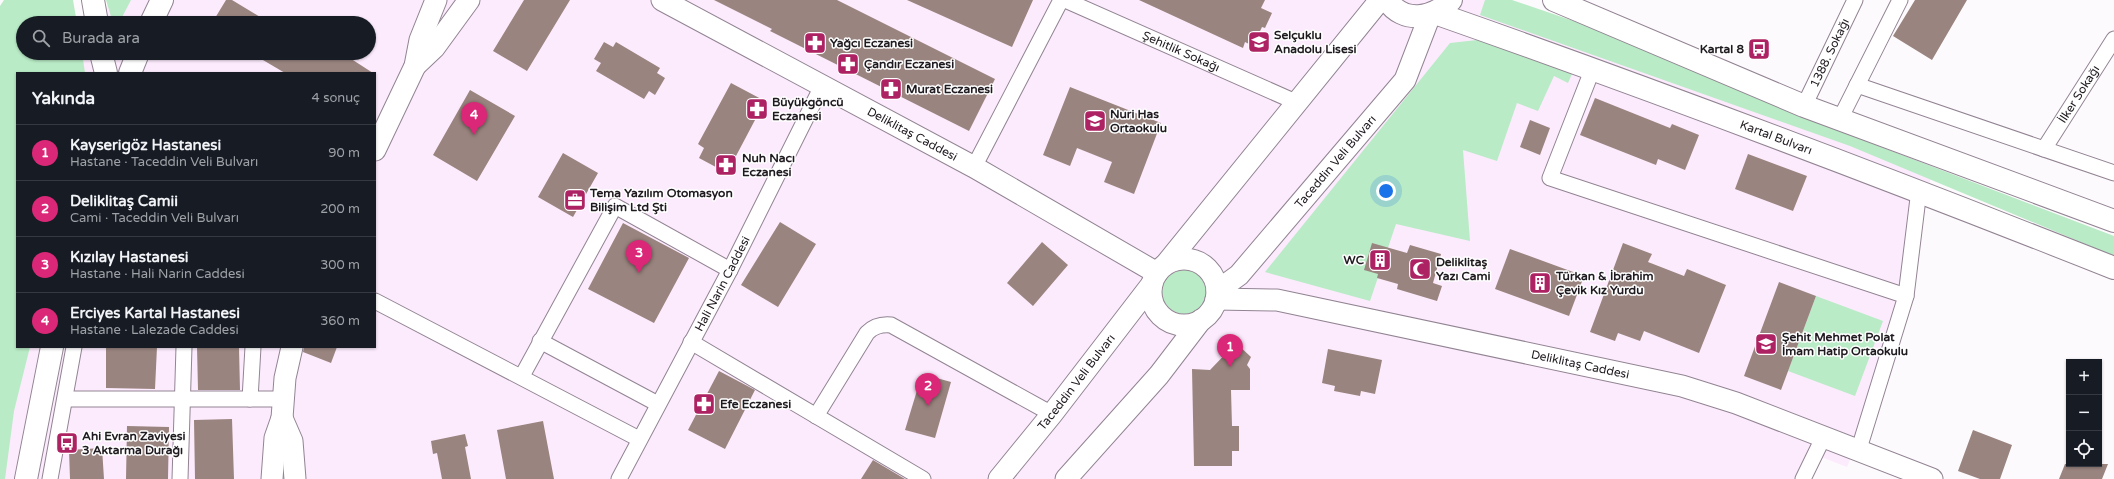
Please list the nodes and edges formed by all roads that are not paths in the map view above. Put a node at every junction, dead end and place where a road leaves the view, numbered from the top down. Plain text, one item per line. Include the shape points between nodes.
1 (93, 0) edge
2 (162, 0) edge
3 (436, 0) edge
4 (469, 0) edge
5 (1061, 0) edge
6 (1065, 0) edge
7 (1380, 0) edge
8 (1387, 0) edge
9 (1554, 0) edge
10 (1855, 0) edge
11 (1900, 0) edge
12 (657, 1) edge
13 (1439, 9) edge
14 (96, 16) edge
15 (154, 16) edge
16 (2114, 39) edge
17 (103, 60) edge
18 (135, 60) edge
19 (415, 66) junction
20 (1593, 68) junction
21 (106, 72) edge
22 (130, 72) edge
23 (1858, 85) junction
24 (822, 86) junction
25 (1298, 103) junction
26 (1804, 106) junction
27 (1840, 119) junction
28 (376, 148) edge
29 (2044, 149) junction
30 (974, 167) junction
31 (2114, 173) edge
32 (1919, 190) junction
33 (2114, 221) edge
34 (2114, 268) edge
35 (730, 270) junction
36 (1158, 274) junction
37 (1216, 295) junction
38 (1906, 296) junction
39 (376, 302) edge
40 (1201, 320) junction
41 (540, 341) junction
42 (691, 342) junction
43 (52, 348) edge
44 (74, 348) edge
45 (184, 348) edge
46 (253, 348) edge
47 (292, 348) edge
48 (522, 376) junction
49 (182, 398) junction
50 (64, 399) junction
51 (250, 399) junction
52 (658, 404) junction
53 (282, 409) junction
54 (1052, 414) junction
55 (816, 416) junction
56 (1823, 438) junction
57 (639, 439) junction
58 (1858, 452) junction
59 (26, 479) edge
60 (50, 479) edge
61 (180, 479) edge
62 (272, 479) edge
63 (296, 479) edge
64 (619, 479) edge
65 (923, 479) edge
66 (999, 479) edge
67 (1066, 479) edge
68 (1803, 479) edge
69 (1932, 479) edge

1 - 14 main road
2 - 15 main road
3 - 19 street via 420,40
4 - 19 street via 434,48
5 - 30 street
6 - 25 street, Şehitlik Sokağı
7 - 25 street, Taceddin Veli Bulvarı
8 - 13 main road via 1397,10 1416,17
9 - 26 main road
10 - 26 street, 1388. Sokağı
11 - 23 street
12 - 24 street, Deliklitaş Caddesi
13 - 20 main road, Kartal Bulvarı
13 - 37 street, Taceddin Veli Bulvarı via 1405,80 1239,275
16 - 29 street, İlker Sokağı
17 - 21 main road
18 - 22 main road
19 - 28 street
20 - 32 main road, Kartal Bulvarı
20 - 38 street via 1550,178
23 - 27 street
23 - 29 street
24 - 30 street, Deliklitaş Caddesi
24 - 35 street, Hali Narin Caddesi
25 - 36 street, Taceddin Veli Bulvarı
26 - 27 main road
27 - 33 main road
29 - 31 street
30 - 36 street, Deliklitaş Caddesi
32 - 34 main road, Kartal Bulvarı
32 - 38 street
35 - 41 street via 615,206
35 - 42 street, Hali Narin Caddesi
36 - 37 street via 1182,259 1199,263 1212,274
36 - 40 street via 1152,301 1161,316 1176,324 1185,325
36 - 54 street, Taceddin Veli Bulvarı
37 - 40 street via 1213,307
37 - 56 street, Deliklitaş Caddesi via 1277,300 1655,379 1709,394
38 - 58 street
39 - 48 street
40 - 67 street via 1159,375
41 - 48 street
41 - 52 street
42 - 52 street, Hali Narin Caddesi
42 - 55 street
43 - 59 main road
44 - 50 street
45 - 49 street
46 - 51 street
47 - 53 street
48 - 57 street
49 - 50 street
49 - 51 street
49 - 61 street
50 - 60 street
51 - 53 street
52 - 57 street, Hali Narin Caddesi
53 - 62 street via 275,438
53 - 63 street via 292,441
54 - 55 street via 886,324 875,326 866,333
54 - 66 street, Taceddin Veli Bulvarı
55 - 65 street
56 - 58 street, Deliklitaş Caddesi
56 - 68 street
57 - 64 street, Hali Narin Caddesi
58 - 69 street, Deliklitaş Caddesi

